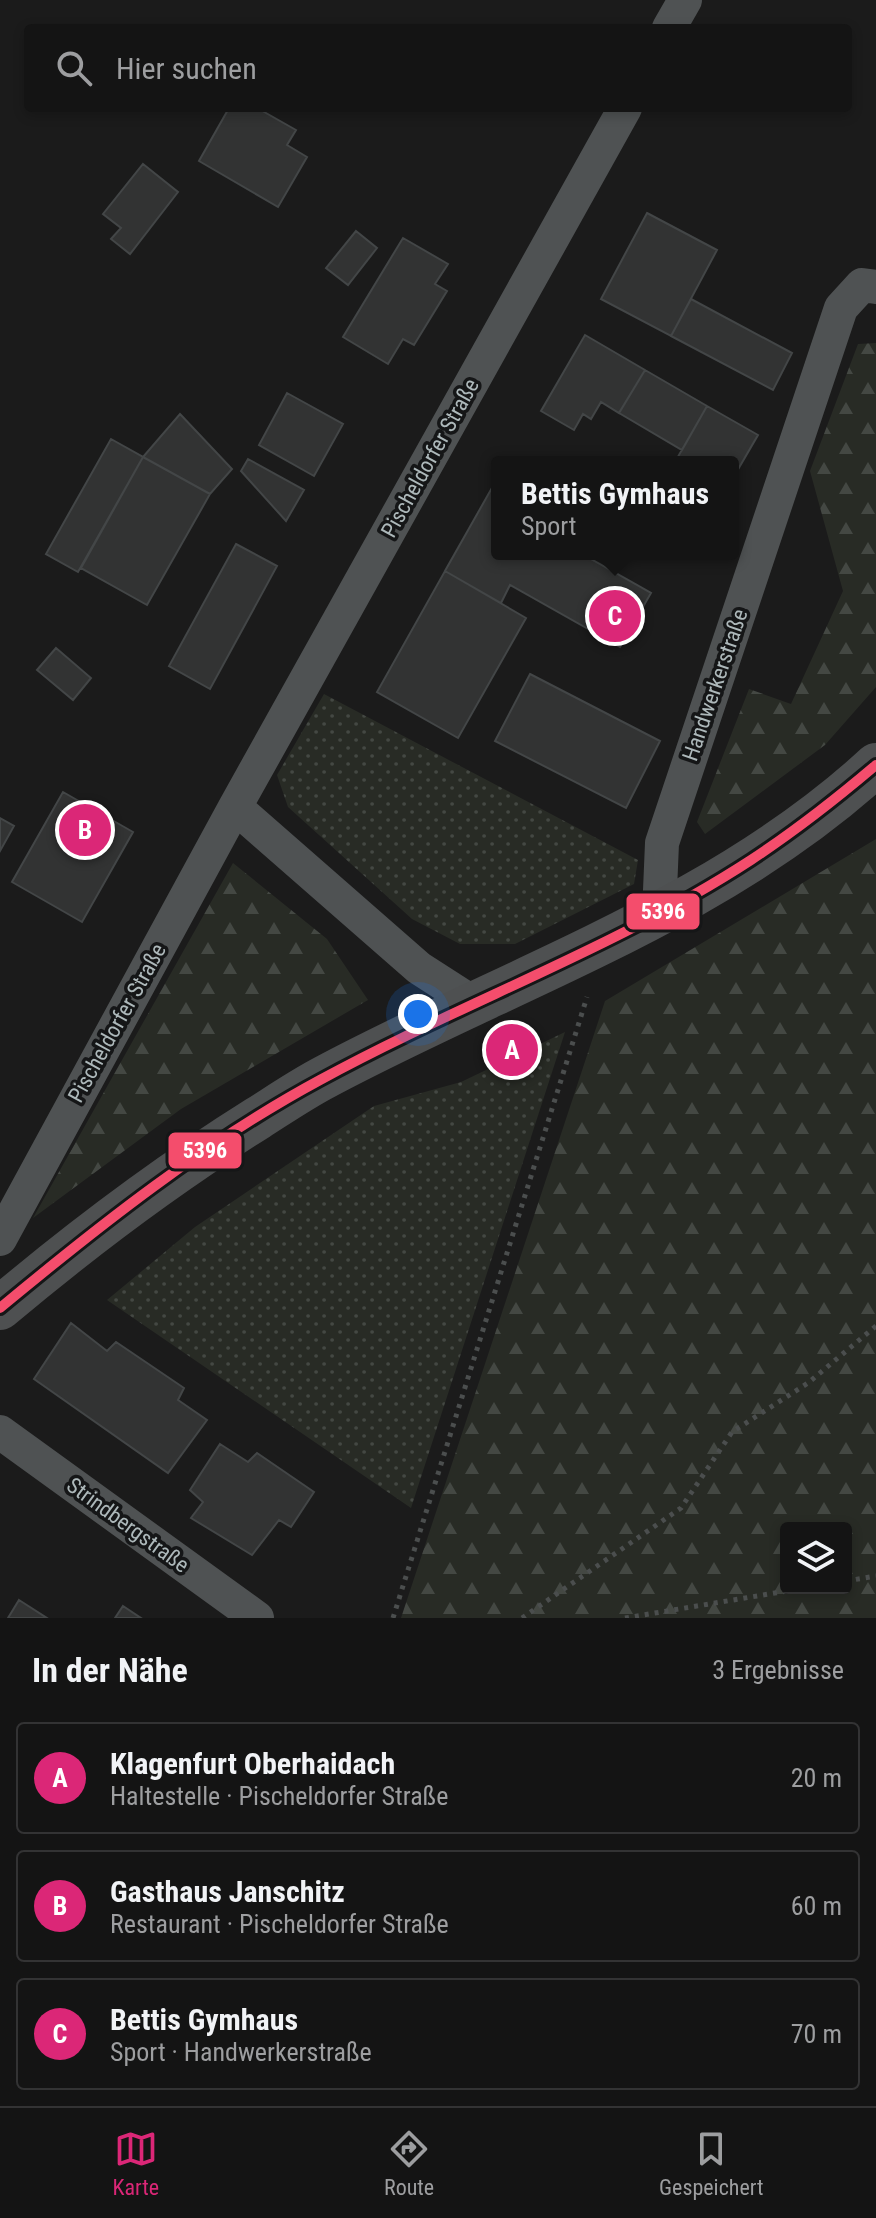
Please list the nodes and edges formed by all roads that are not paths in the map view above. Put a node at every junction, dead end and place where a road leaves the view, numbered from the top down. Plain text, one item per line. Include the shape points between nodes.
1 (685, 0) edge
2 (671, 24) edge
3 (623, 112) edge
4 (869, 286) edge
5 (876, 765) edge
6 (235, 807) junction
7 (659, 914) junction
8 (475, 1004) junction
9 (0, 1239) edge
10 (0, 1308) edge
11 (0, 1432) edge
12 (257, 1618) edge

1 - 2 street
3 - 6 street, Pischeldorfer Straße
4 - 7 street, Handwerkerstraße via 841,308 662,843
5 - 7 main road via 762,854
6 - 8 street via 419,968
6 - 9 street, Pischeldorfer Straße
7 - 8 main road
8 - 10 main road via 323,1077 214,1146 71,1248
11 - 12 street, Strindbergstraße

